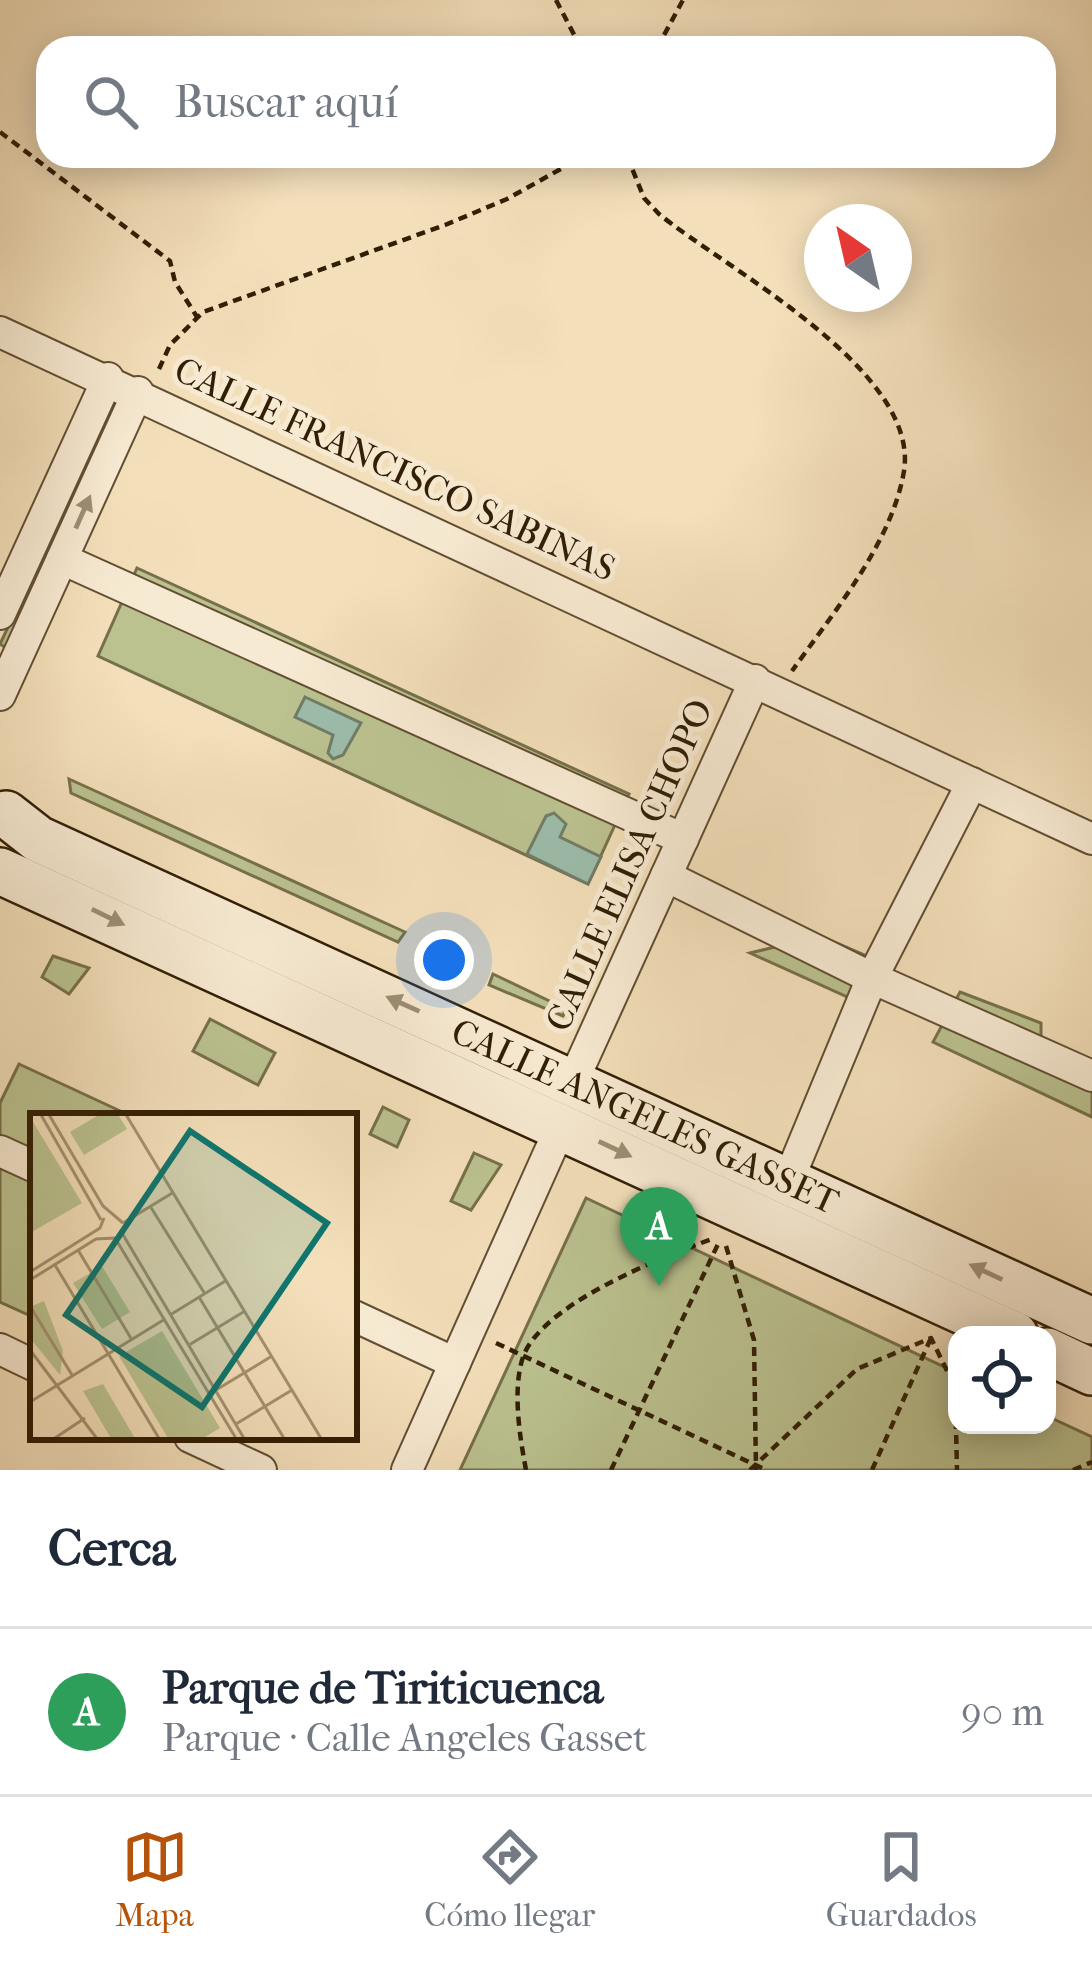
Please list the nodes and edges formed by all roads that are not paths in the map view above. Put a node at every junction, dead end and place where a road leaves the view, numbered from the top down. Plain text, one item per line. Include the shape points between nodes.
1 (0, 332) edge
2 (108, 378) junction
3 (143, 395) junction
4 (62, 560) junction
5 (0, 614) edge
6 (767, 686) junction
7 (0, 695) edge
8 (972, 783) junction
9 (2, 813) edge
10 (683, 839) junction
11 (1092, 839) edge
12 (0, 871) edge
13 (666, 876) junction
14 (872, 978) junction
15 (1092, 1076) edge
16 (567, 1102) junction
17 (0, 1150) edge
18 (30, 1165) edge
19 (788, 1181) junction
20 (357, 1317) edge
21 (1092, 1321) edge
22 (969, 1326) edge
23 (0, 1349) edge
24 (1056, 1355) edge
25 (30, 1363) edge
26 (455, 1363) junction
27 (1092, 1372) edge
28 (196, 1440) edge
29 (261, 1470) edge
30 (407, 1470) edge

1 - 2 street, CALLE FRANCISCO SABINAS
2 - 3 street, CALLE FRANCISCO SABINAS
2 - 5 street
4 -> 3 street
3 - 6 street, CALLE FRANCISCO SABINAS
4 - 7 street
4 - 10 street
6 - 8 street, CALLE FRANCISCO SABINAS
6 - 10 street, CALLE ELISA CHOPO
8 - 11 street, CALLE FRANCISCO SABINAS
8 - 14 street
16 -> 9 street, CALLE ANGELES GASSET via 38,839
10 - 13 street, CALLE ELISA CHOPO
12 -> 16 street, CALLE ANGELES GASSET via 387,1050
13 - 14 street
13 - 16 street, CALLE ELISA CHOPO
14 - 15 street
14 - 19 street
16 - 19 street, CALLE ANGELES GASSET
16 -> 22 street, CALLE ANGELES GASSET via 939,1320
16 - 26 street, CALLE ELISA CHOPO
17 - 18 street
21 -> 19 street, CALLE ANGELES GASSET
20 - 26 street
23 - 25 street
24 - 27 street
26 - 30 street, CALLE ELISA CHOPO
28 - 29 street

